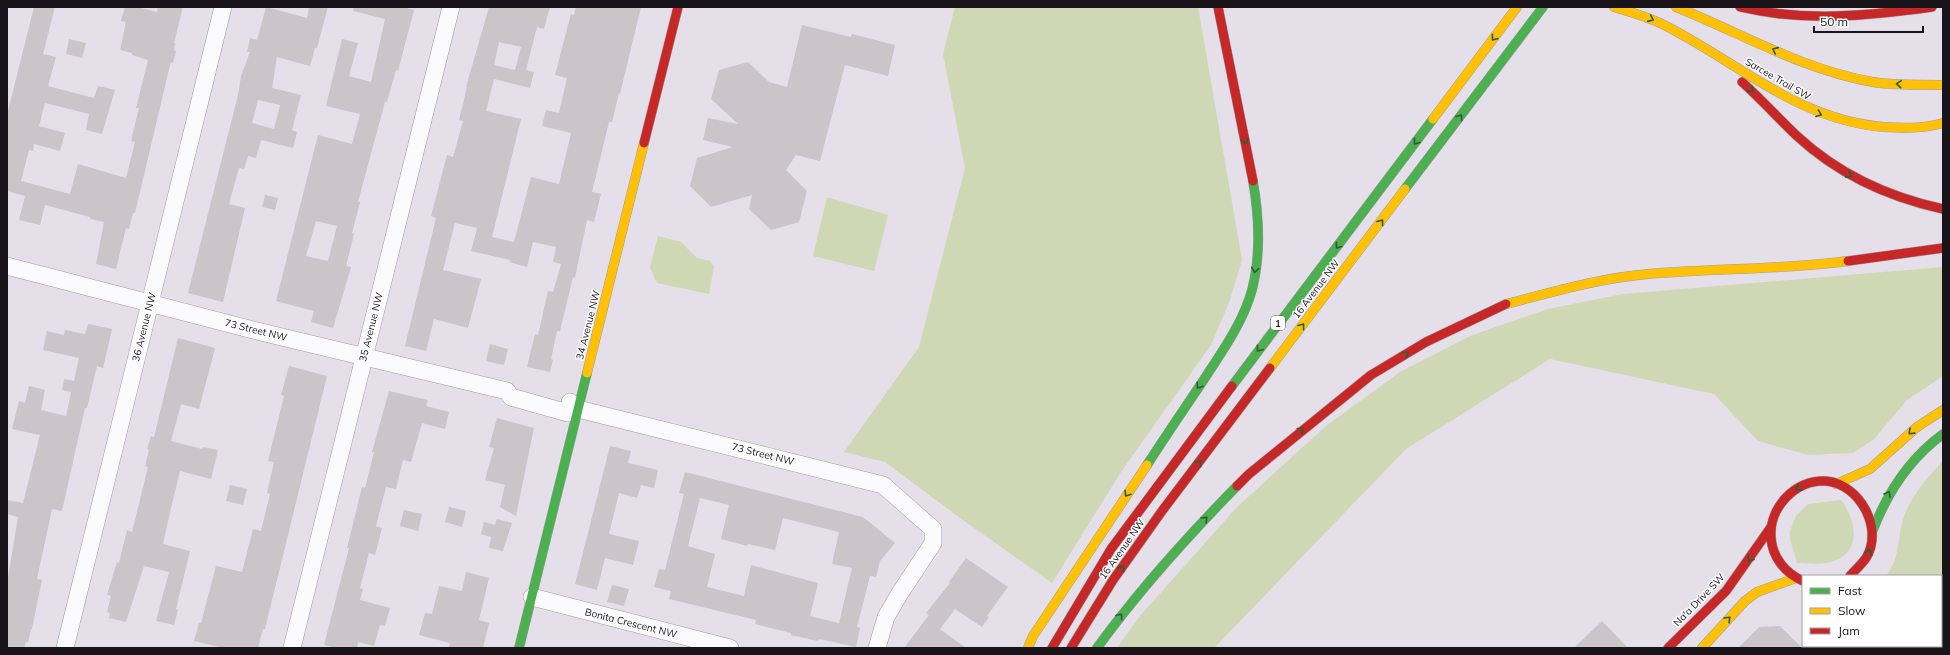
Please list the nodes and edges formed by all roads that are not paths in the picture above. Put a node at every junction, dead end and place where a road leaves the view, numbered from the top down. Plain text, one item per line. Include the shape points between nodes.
1 (223, 7) edge
2 (451, 7) edge
3 (678, 7) edge
4 (1218, 7) edge
5 (1518, 7) edge
6 (1543, 7) edge
7 (1614, 7) edge
8 (1676, 7) edge
9 (1740, 7) edge
10 (1932, 7) edge
11 (1232, 32) dead end
12 (1700, 47) junction
13 (1943, 85) edge
14 (1943, 123) edge
15 (1242, 124) junction
16 (1943, 209) edge
17 (1943, 248) edge
18 (7, 266) edge
19 (150, 304) junction
20 (363, 357) junction
21 (578, 409) junction
22 (1943, 410) edge
23 (1943, 434) edge
24 (1836, 484) junction
25 (1771, 527) junction
26 (1873, 530) junction
27 (1854, 574) edge
28 (1801, 581) edge
29 (532, 597) junction
30 (65, 648) edge
31 (292, 648) edge
32 (519, 648) edge
33 (730, 648) edge
34 (877, 648) edge
35 (1028, 648) edge
36 (1052, 648) edge
37 (1071, 648) edge
38 (1097, 648) edge
39 (1668, 648) edge
40 (1702, 648) edge

1 - 19 street, 36 Avenue NW
2 - 20 street, 35 Avenue NW
3 - 21 main road, 34 Avenue NW
4 - 15 main road
5 -> 36 main road, 16 Avenue NW / 1 via 1111,548
37 -> 6 main road, 16 Avenue NW / 1 via 1113,580 1162,511
7 -> 12 main road, Sarcee Trail SW via 1660,23
13 -> 8 main road via 1873,82 1837,74 1806,64
9 - 10 main road via 1834,17 1871,16
11 - 15 main road via 1231,54
12 -> 14 main road, Sarcee Trail SW via 1788,100 1834,119 1886,128 1921,128
12 -> 16 main road via 1750,89 1803,140 1837,167 1874,188 1901,199
15 -> 35 main road via 1254,182 1257,222 1256,266 1252,290 1225,348 1033,636
38 -> 17 main road via 1126,607 1249,474 1371,375 1426,342 1504,306 1604,280 1647,274 1832,263
18 - 19 street, 73 Street NW
19 - 20 street, 73 Street NW
19 - 30 street, 36 Avenue NW
20 - 21 street, 73 Street NW via 507,391 514,387 570,402
20 - 31 street, 35 Avenue NW
21 - 29 main road, 34 Avenue NW
21 - 34 street, 73 Street NW via 883,485 933,529 933,543 886,618
22 -> 24 main road via 1917,427 1870,469
26 -> 23 main road via 1888,494 1902,471 1932,441
24 -> 25 main road via 1817,482 1790,493 1777,508
24 - 26 main road via 1860,498 1869,513
25 - 28 main road via 1771,543 1777,559 1788,572
25 -> 39 main road, Na'a Drive SW via 1726,591
27 -> 26 main road via 1872,547
40 -> 28 main road via 1745,601 1757,592
29 - 32 main road, 34 Avenue NW
29 - 33 street, Bonita Crescent NW

